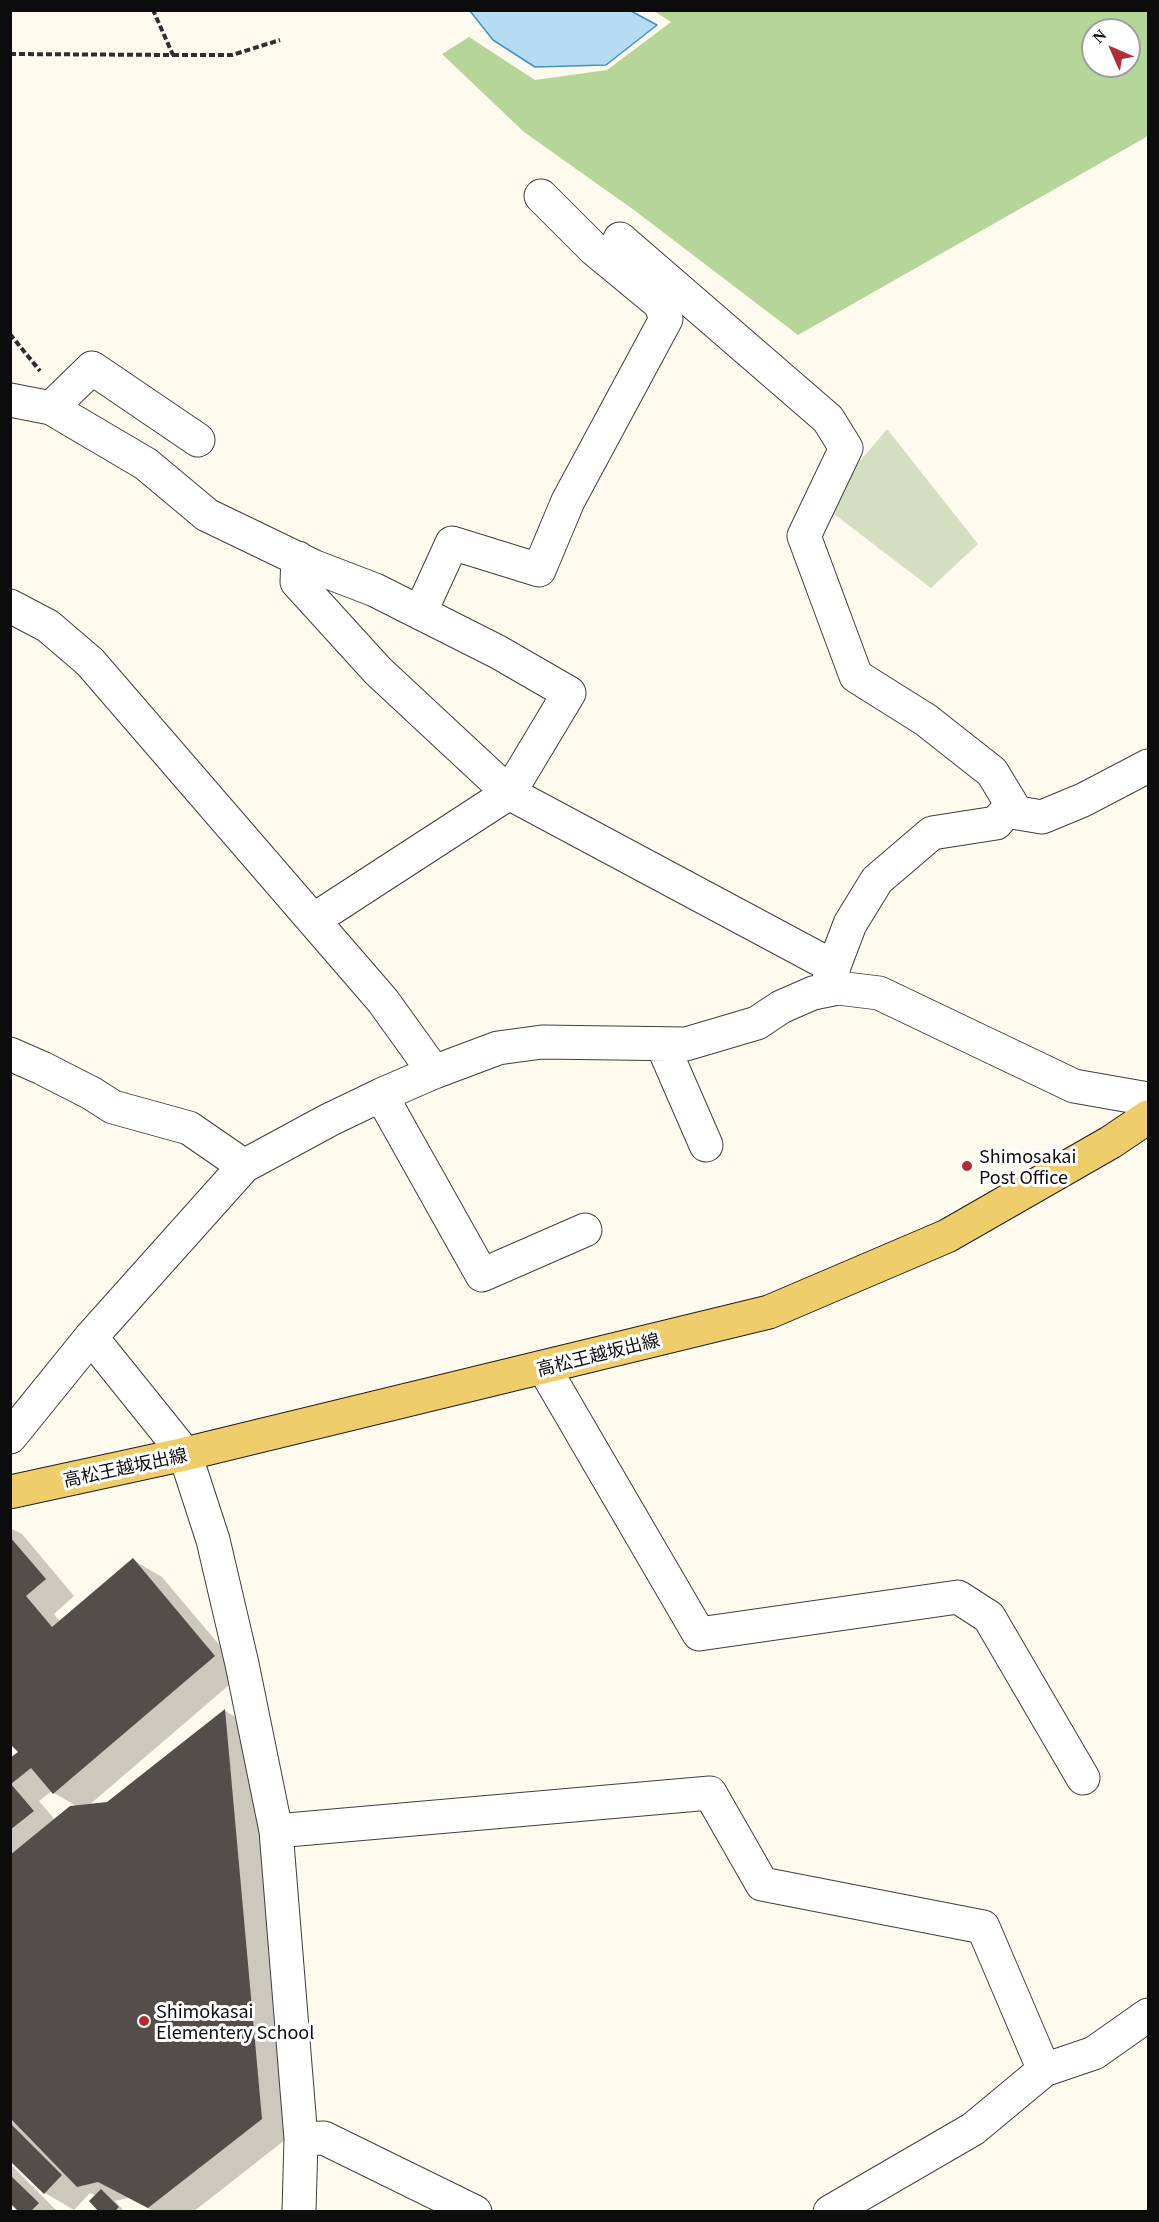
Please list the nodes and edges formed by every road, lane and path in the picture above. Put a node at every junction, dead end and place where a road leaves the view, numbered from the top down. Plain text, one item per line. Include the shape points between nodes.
1 (153, 10) edge
2 (280, 40) dead end
3 (10, 54) edge
4 (174, 55) junction
5 (541, 196) dead end
6 (620, 239) dead end
7 (668, 295) junction
8 (10, 334) edge
9 (10, 400) edge
10 (56, 403) junction
11 (198, 440) dead end
12 (298, 558) junction
13 (10, 606) edge
14 (420, 613) junction
15 (1149, 766) edge
16 (509, 793) junction
17 (1006, 811) junction
18 (315, 919) junction
19 (830, 979) junction
20 (662, 1044) junction
21 (10, 1054) edge
22 (434, 1072) junction
23 (381, 1095) junction
24 (1149, 1099) edge
25 (1149, 1118) edge
26 (706, 1145) dead end
27 (244, 1166) junction
28 (585, 1230) dead end
29 (91, 1337) junction
30 (544, 1368) junction
31 (10, 1437) edge
32 (185, 1454) junction
33 (10, 1492) edge
34 (1083, 1778) dead end
35 (276, 1831) junction
36 (1149, 2015) edge
37 (1044, 2070) junction
38 (301, 2139) junction
39 (299, 2211) edge
40 (475, 2211) edge
41 (830, 2211) edge

1 - 4 path
2 - 4 path via 232,55
3 - 4 path
5 - 7 street via 594,249
6 - 7 street
7 - 14 street via 662,308 666,319 568,501 539,570 452,543
7 - 17 street via 828,419 846,448 804,536 856,676 926,720 992,772 1012,805
8 - 10 path
9 - 10 street
10 - 11 street via 93,368
10 - 12 street via 146,464 207,515
12 - 14 street
12 - 16 street via 297,582 378,671
13 - 18 street via 48,626 90,663
14 - 16 street via 569,693
15 - 17 street via 1042,817
16 - 18 street
16 - 19 street
17 - 19 street via 996,824 933,833 877,880 850,924
18 - 22 street via 383,1000
19 - 20 street via 813,993 757,1023 686,1044
19 - 24 street via 838,988 879,993 1074,1086
20 - 22 street via 542,1042 498,1048
20 - 26 street
21 - 27 street via 113,1107 189,1128
22 - 23 street
23 - 27 street
23 - 28 street via 482,1275
25 - 30 main road, 高松王越坂出線 via 947,1236 769,1312
27 - 29 street
29 - 31 street
29 - 32 street
30 - 32 main road, 高松王越坂出線
30 - 34 street via 699,1634 958,1597 989,1617
32 - 33 main road, 高松王越坂出線
32 - 35 street via 213,1540
35 - 37 street via 710,1793 762,1884 983,1927
35 - 38 street
36 - 37 street via 1094,2053
37 - 41 street via 973,2129
38 - 39 street
38 - 40 street via 324,2138

